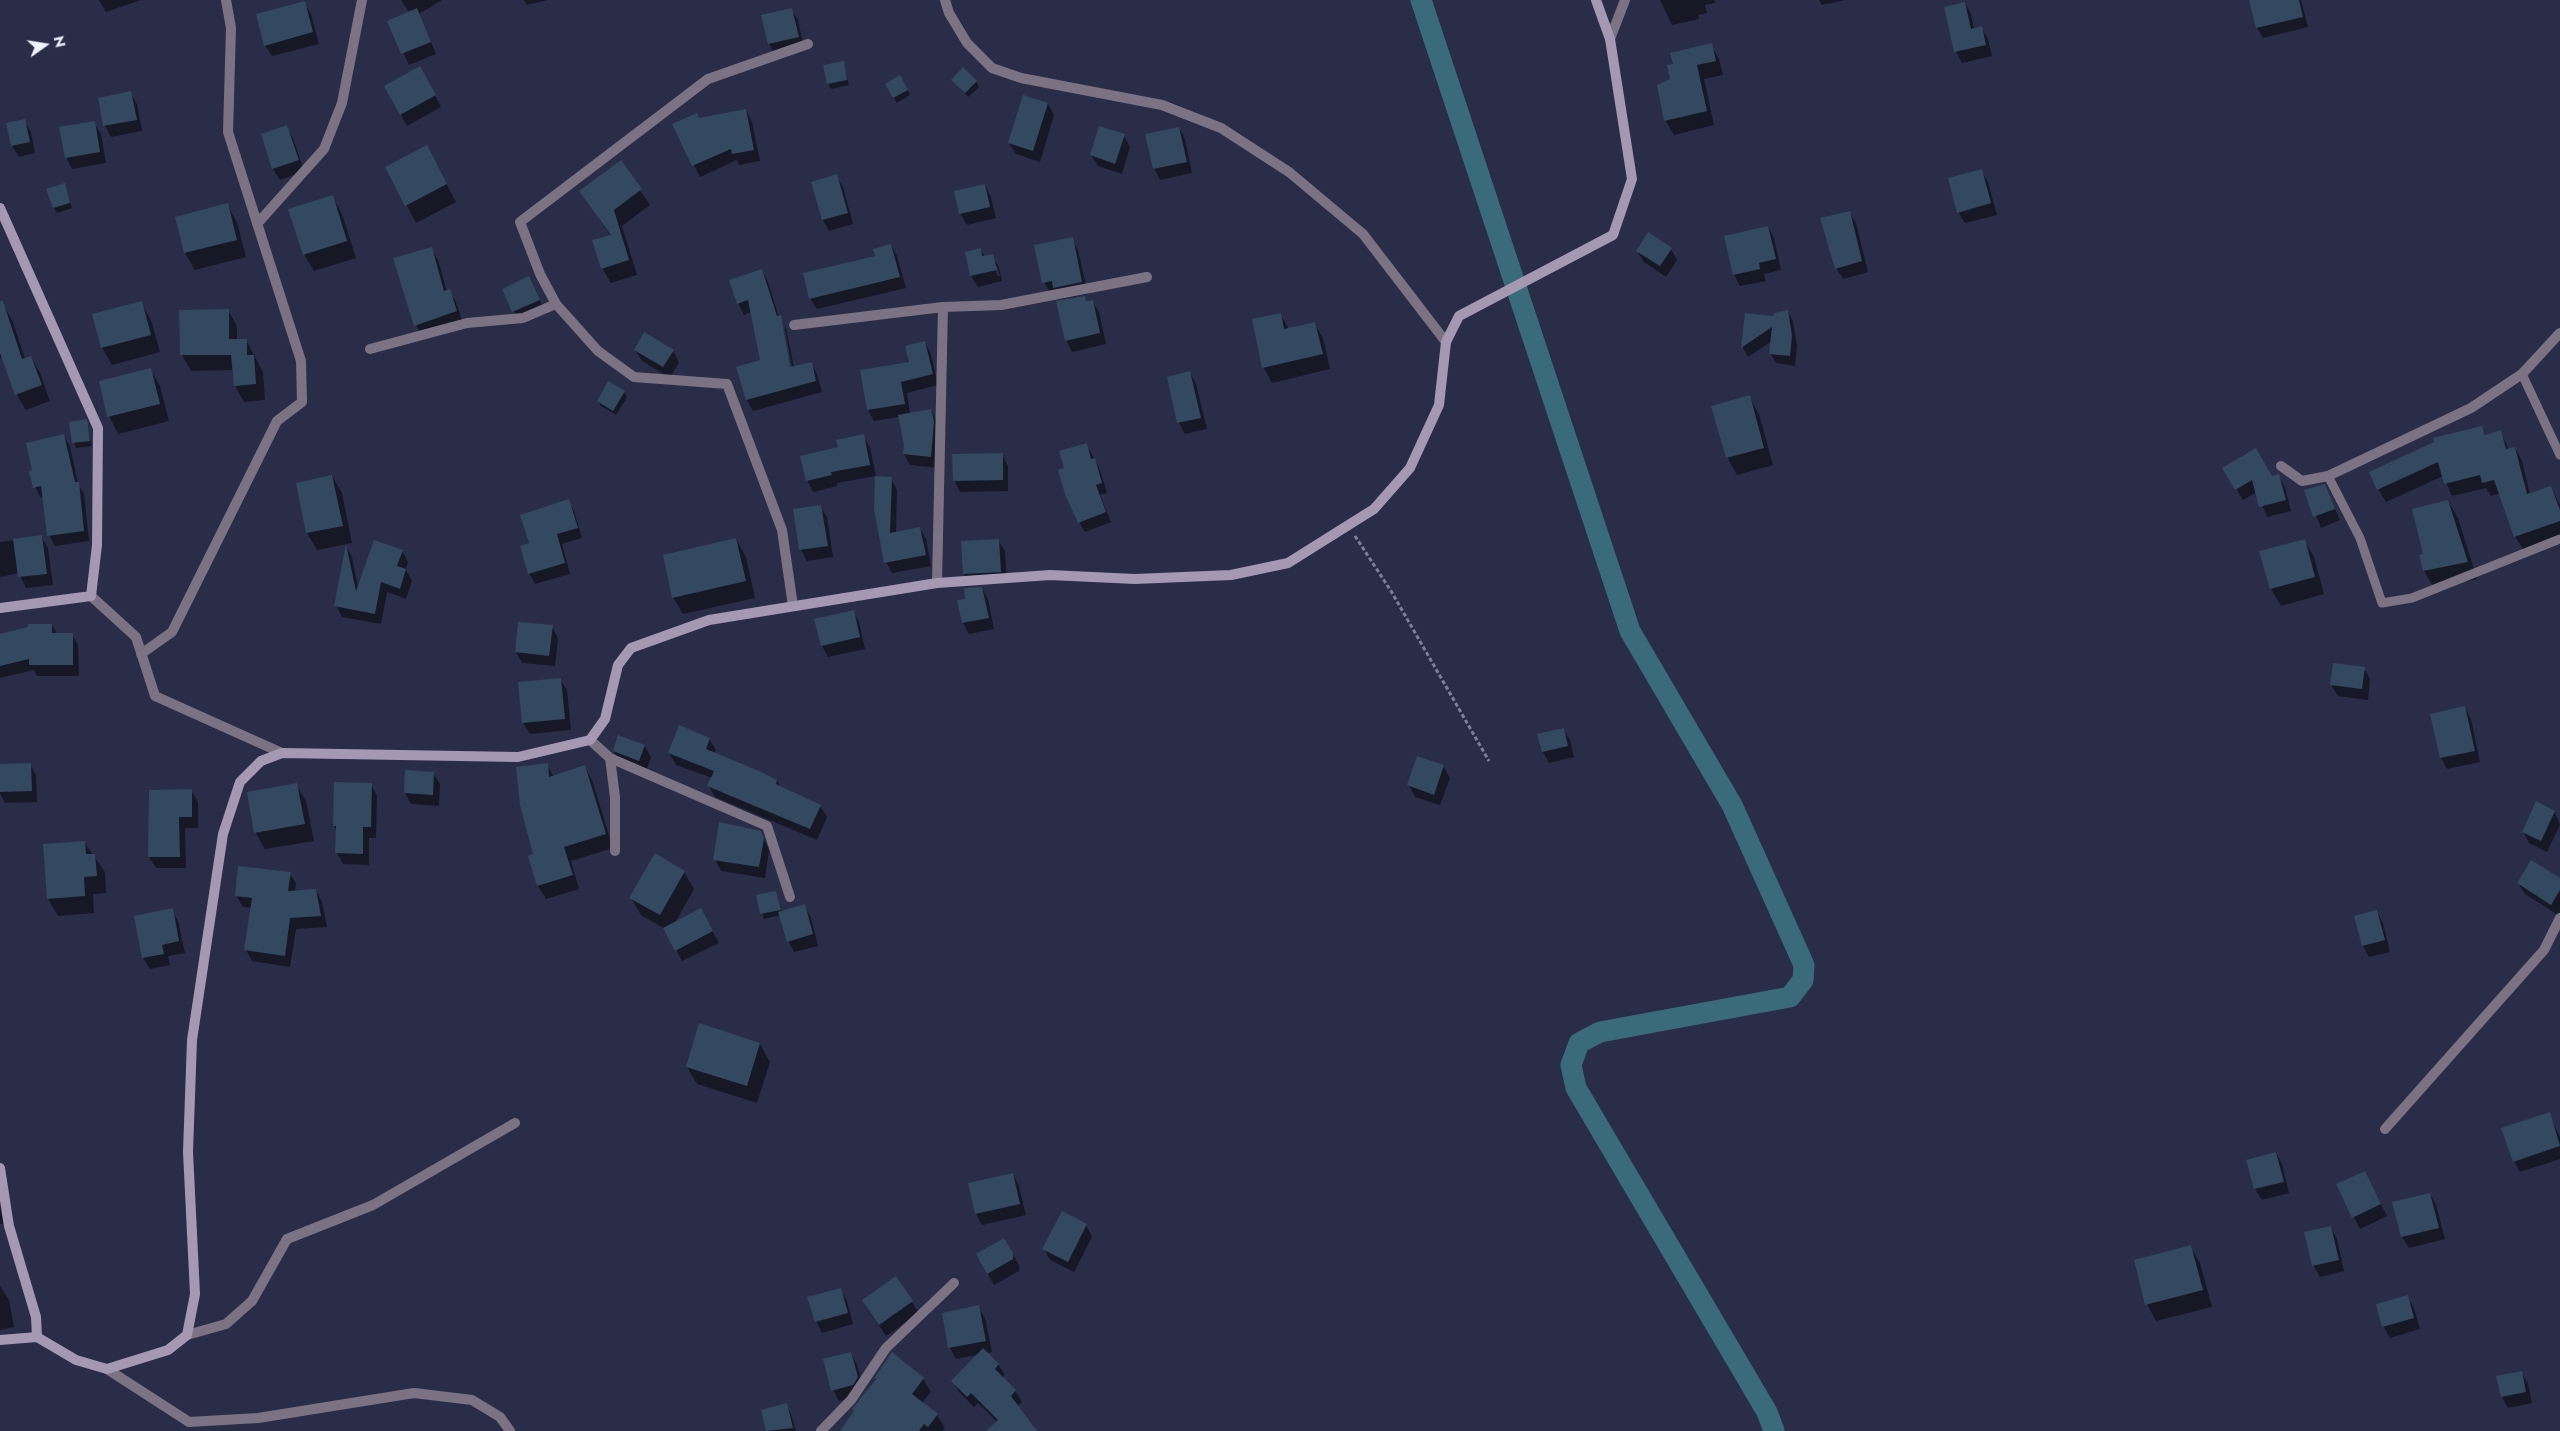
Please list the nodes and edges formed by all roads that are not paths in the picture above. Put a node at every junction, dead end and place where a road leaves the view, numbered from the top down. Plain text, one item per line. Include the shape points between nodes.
1 (226, 0) edge
2 (362, 0) edge
3 (945, 0) edge
4 (1596, 0) edge
5 (1624, 0) edge
6 (1610, 39) junction
7 (808, 44) dead end
8 (0, 208) edge
9 (257, 224) junction
10 (1147, 277) dead end
11 (556, 304) junction
12 (943, 307) junction
13 (794, 325) dead end
14 (2560, 333) edge
15 (1446, 342) junction
16 (370, 349) dead end
17 (2522, 374) junction
18 (2560, 455) edge
19 (2281, 466) dead end
20 (2328, 476) junction
21 (2560, 539) edge
22 (937, 583) junction
23 (91, 596) junction
24 (793, 606) junction
25 (0, 608) edge
26 (141, 654) junction
27 (590, 740) junction
28 (282, 753) junction
29 (610, 758) junction
30 (616, 851) dead end
31 (790, 897) dead end
32 (2560, 918) edge
33 (515, 1123) dead end
34 (2385, 1129) dead end
35 (0, 1168) edge
36 (954, 1283) dead end
37 (187, 1336) junction
38 (38, 1337) junction
39 (0, 1340) edge
40 (107, 1369) junction
41 (510, 1431) edge
42 (821, 1431) edge

1 - 9 street via 231,28 228,132
2 - 9 street via 342,103 324,149
3 - 15 street via 967,43 992,68 1021,78 1162,105 1221,128 1289,172 1363,234
4 - 6 street
5 - 6 street
6 - 15 street via 1632,179 1614,235 1458,316
7 - 11 street via 708,79 520,222 540,274
8 - 23 street via 98,428 98,545
9 - 26 street via 301,361 302,402 277,421 172,632
10 - 12 street via 1001,305
11 - 16 street via 523,318 467,323
11 - 24 street via 598,350 634,377 727,384 782,530
12 - 13 street
12 - 22 street
14 - 17 street
15 - 22 street via 1439,405 1410,468 1374,509 1288,563 1231,575 1135,579 1050,575
17 - 18 lane
17 - 20 street via 2471,408
19 - 20 street via 2302,481
20 - 21 lane via 2360,538 2382,603 2412,598
22 - 24 street
23 - 25 street
23 - 26 street via 136,638
24 - 27 street via 709,620 631,648 618,665 605,719
26 - 28 street via 155,696
27 - 28 street via 518,757
27 - 29 street
28 - 37 street via 260,761 240,782 223,834 192,1040 188,1152 195,1294
29 - 30 street via 616,796
29 - 31 street via 767,826
32 - 34 street via 2544,950
33 - 37 street via 373,1205 287,1238 252,1301 226,1324
35 - 38 street via 9,1226 36,1317
36 - 42 street via 886,1348 851,1400
37 - 40 street via 168,1350
38 - 39 street
38 - 40 street via 76,1360
40 - 41 street via 189,1422 258,1418 414,1393 472,1400 500,1417

